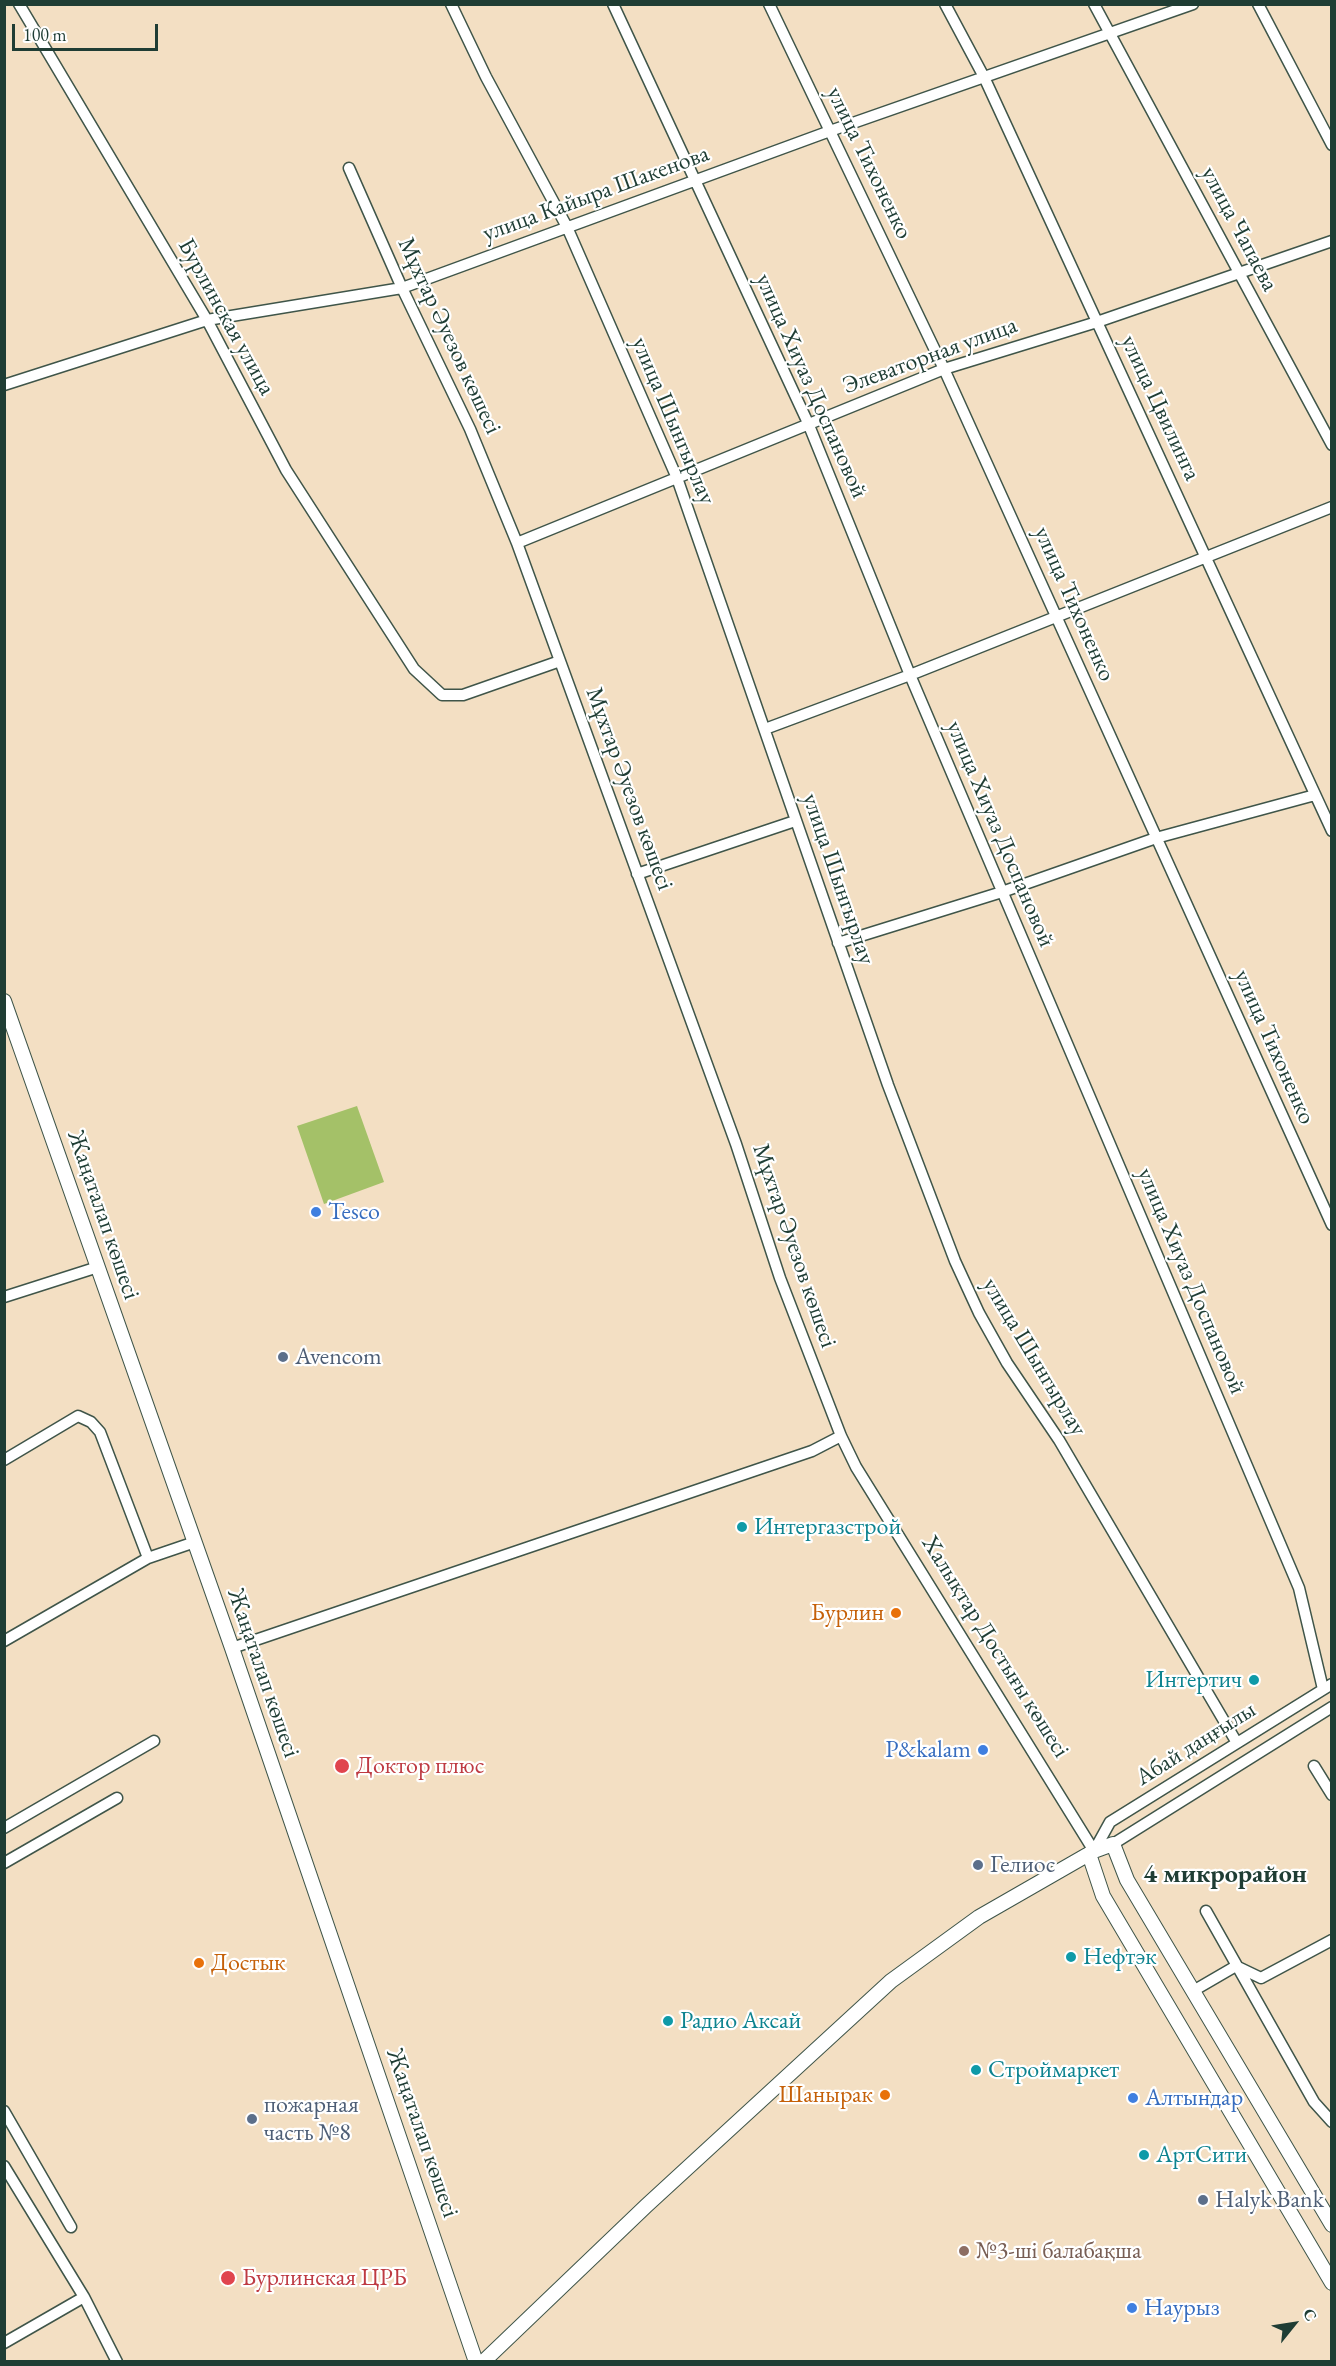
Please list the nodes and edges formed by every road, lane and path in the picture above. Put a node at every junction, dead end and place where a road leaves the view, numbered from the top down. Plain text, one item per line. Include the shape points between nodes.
1 (19, 4) edge
2 (451, 4) edge
3 (613, 4) edge
4 (769, 4) edge
5 (945, 4) edge
6 (1094, 4) edge
7 (1193, 4) edge
8 (1258, 4) edge
9 (1109, 34) junction
10 (984, 77) junction
11 (830, 131) junction
12 (1332, 145) edge
13 (350, 168) dead end
14 (696, 180) junction
15 (567, 227) junction
16 (1332, 241) edge
17 (1239, 274) junction
18 (402, 288) junction
19 (207, 320) junction
20 (1097, 322) junction
21 (945, 369) junction
22 (4, 385) edge
23 (808, 423) junction
24 (1332, 445) edge
25 (677, 477) junction
26 (1332, 507) edge
27 (517, 543) junction
28 (1205, 556) junction
29 (1056, 616) junction
30 (560, 661) junction
31 (910, 675) junction
32 (765, 729) junction
33 (1315, 795) junction
34 (795, 821) junction
35 (1332, 831) edge
36 (1156, 838) junction
37 (638, 874) junction
38 (1002, 892) junction
39 (838, 943) junction
40 (5, 1006) edge
41 (1332, 1225) edge
42 (98, 1267) junction
43 (4, 1297) edge
44 (841, 1436) junction
45 (4, 1460) edge
46 (192, 1543) junction
47 (148, 1558) junction
48 (4, 1641) edge
49 (232, 1648) junction
50 (1328, 1686) edge
51 (1332, 1707) edge
52 (154, 1741) dead end
53 (1237, 1743) junction
54 (1314, 1766) dead end
55 (1332, 1795) edge
56 (117, 1798) dead end
57 (4, 1828) edge
58 (1113, 1844) junction
59 (1092, 1853) junction
60 (4, 1863) edge
61 (1206, 1911) dead end
62 (1332, 1940) edge
63 (1236, 1966) junction
64 (1193, 1991) junction
65 (4, 2111) edge
66 (1332, 2122) edge
67 (5, 2170) edge
68 (1332, 2225) edge
69 (72, 2227) dead end
70 (1332, 2283) edge
71 (84, 2297) junction
72 (4, 2343) edge
73 (117, 2361) edge
74 (476, 2361) edge
75 (483, 2361) edge

1 - 19 street, Бурлинская улица
2 - 15 street, улица Шынгырлау
3 - 14 street, улица Хиуаз Доспановой
4 - 11 street, улица Тихоненко
5 - 10 street, улица Цвилинга
6 - 9 street, улица Чапаева
7 - 9 street, улица Кайыра Шакенова
8 - 12 street
9 - 10 street, улица Кайыра Шакенова
9 - 17 street, улица Чапаева
10 - 11 street, улица Кайыра Шакенова
10 - 20 street, улица Цвилинга
11 - 14 street, улица Кайыра Шакенова
11 - 21 street, улица Тихоненко
13 - 18 street, Мұхтар Әуезов көшесі
14 - 15 street, улица Кайыра Шакенова
14 - 23 street, улица Хиуаз Доспановой
15 - 18 street, улица Кайыра Шакенова
15 - 25 street, улица Шынгырлау
16 - 17 street, Элеваторная улица
17 - 20 street, Элеваторная улица
17 - 24 street, улица Чапаева
18 - 19 street, улица Кайыра Шакенова
18 - 27 street, Мұхтар Әуезов көшесі via 470,429
19 - 22 street, улица Кайыра Шакенова
19 - 30 street, Бурлинская улица via 285,470 414,669 442,695 463,695
20 - 21 street, Элеваторная улица
20 - 28 street, улица Цвилинга
21 - 23 street, Элеваторная улица
21 - 29 street, улица Тихоненко
23 - 25 street, Элеваторная улица
23 - 31 street, улица Хиуаз Доспановой
25 - 27 street, Элеваторная улица
25 - 32 street, улица Шынгырлау
26 - 28 street
27 - 30 street, Мұхтар Әуезов көшесі
28 - 29 street
28 - 33 street, улица Цвилинга
29 - 31 street
29 - 36 street, улица Тихоненко
30 - 37 street, Мұхтар Әуезов көшесі
31 - 32 street
31 - 38 street, улица Хиуаз Доспановой
32 - 34 street, улица Шынгырлау
33 - 35 street, улица Цвилинга
33 - 36 street
34 - 37 street
34 - 39 street, улица Шынгырлау
36 - 38 street
36 - 41 street, улица Тихоненко
37 - 44 street, Мұхтар Әуезов көшесі via 780,1278
38 - 39 street
38 - 50 street, улица Хиуаз Доспановой via 1299,1588
39 - 53 street, улица Шынгырлау via 955,1261 979,1313 1059,1440
40 - 42 main road, Жаңаталап көшесі
42 - 43 street
42 - 46 main road, Жаңаталап көшесі
44 - 49 street via 812,1451
44 - 59 street, Халықтар Достығы көшесі via 856,1467
45 - 47 street via 78,1416 91,1422 100,1432
46 - 47 street
46 - 49 main road, Жаңаталап көшесі
47 - 48 street
49 - 74 main road, Жаңаталап көшесі
50 - 53 street, Абай даңғылы
51 - 58 street, Абай даңғылы
52 - 57 street
53 - 59 street, Абай даңғылы via 1110,1822
54 - 55 street
56 - 60 street
58 - 59 main road
58 - 64 main road via 1127,1880
59 - 70 main road, Халықтар Достығы көшесі via 1102,1896
59 - 75 main road via 979,1917 866,2002
61 - 63 street
62 - 63 street via 1261,1978
63 - 64 street
63 - 66 street via 1314,2102
64 - 68 main road
65 - 69 street
67 - 71 street
71 - 72 street
71 - 73 street

